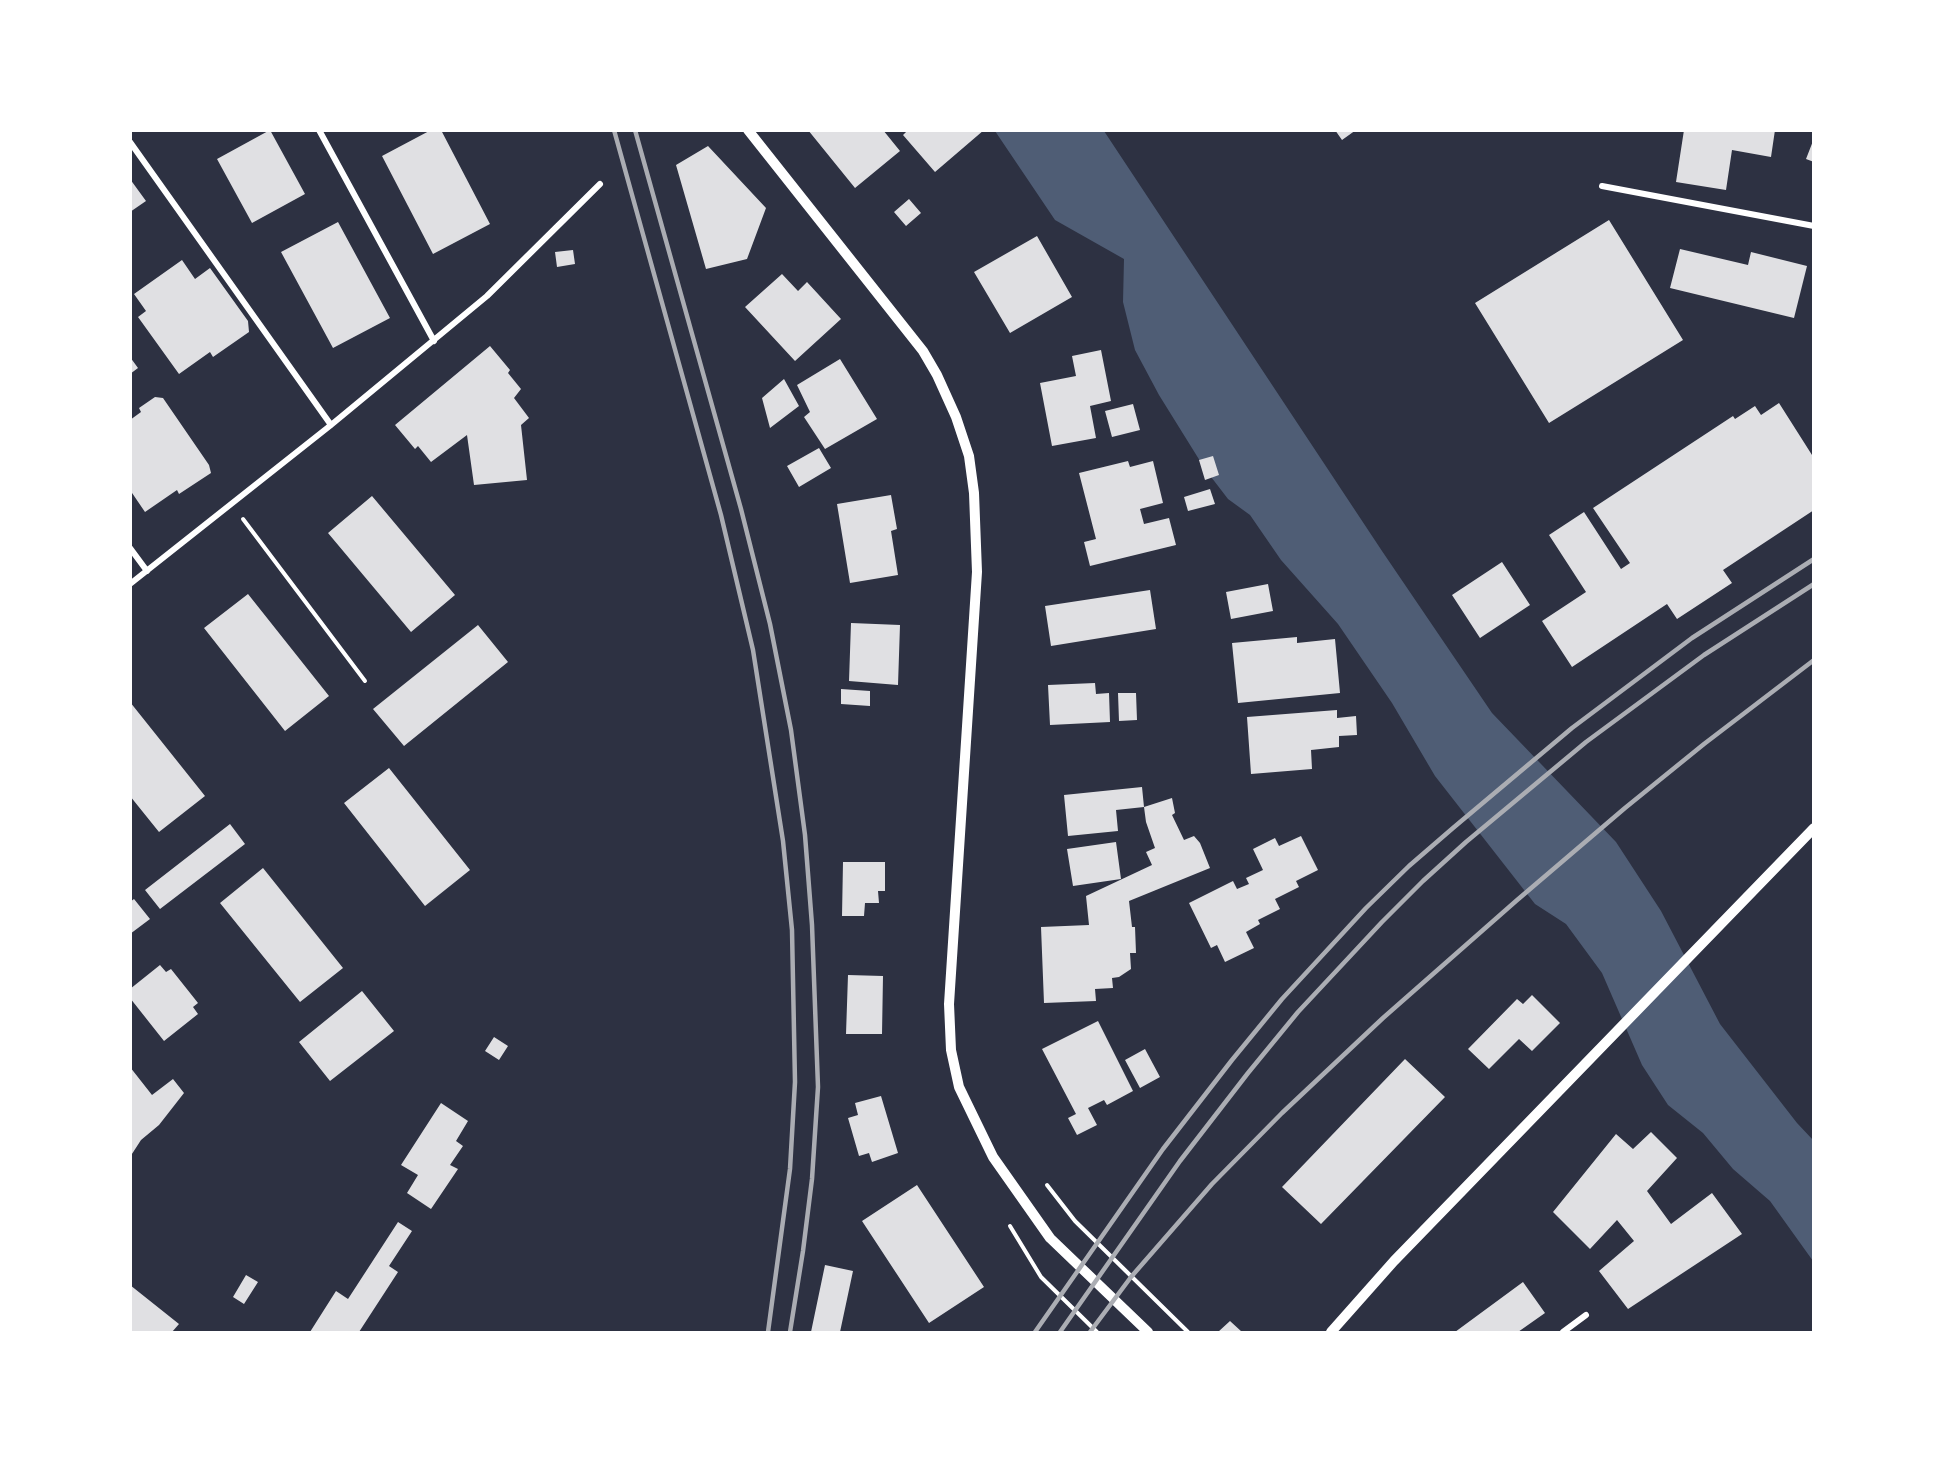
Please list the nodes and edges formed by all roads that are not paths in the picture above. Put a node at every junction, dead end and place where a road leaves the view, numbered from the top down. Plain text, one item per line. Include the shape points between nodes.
1 (319, 130) edge
2 (748, 130) edge
3 (130, 142) edge
4 (600, 184) dead end
5 (1602, 186) dead end
6 (1814, 226) edge
7 (434, 341) junction
8 (332, 425) junction
9 (130, 548) edge
10 (147, 571) junction
11 (130, 584) edge
12 (1814, 828) edge
13 (1586, 1315) dead end
14 (1148, 1332) edge
15 (1330, 1332) edge
16 (1563, 1332) edge

1 - 7 street
2 - 14 street via 923,351 960,427 974,493 977,572 949,1004 951,1050 959,1087 993,1157 1050,1238
3 - 8 street
4 - 7 street via 487,296
5 - 6 street
7 - 8 street
8 - 10 street
9 - 10 street
10 - 11 street
12 - 15 street via 1394,1261
13 - 16 street

